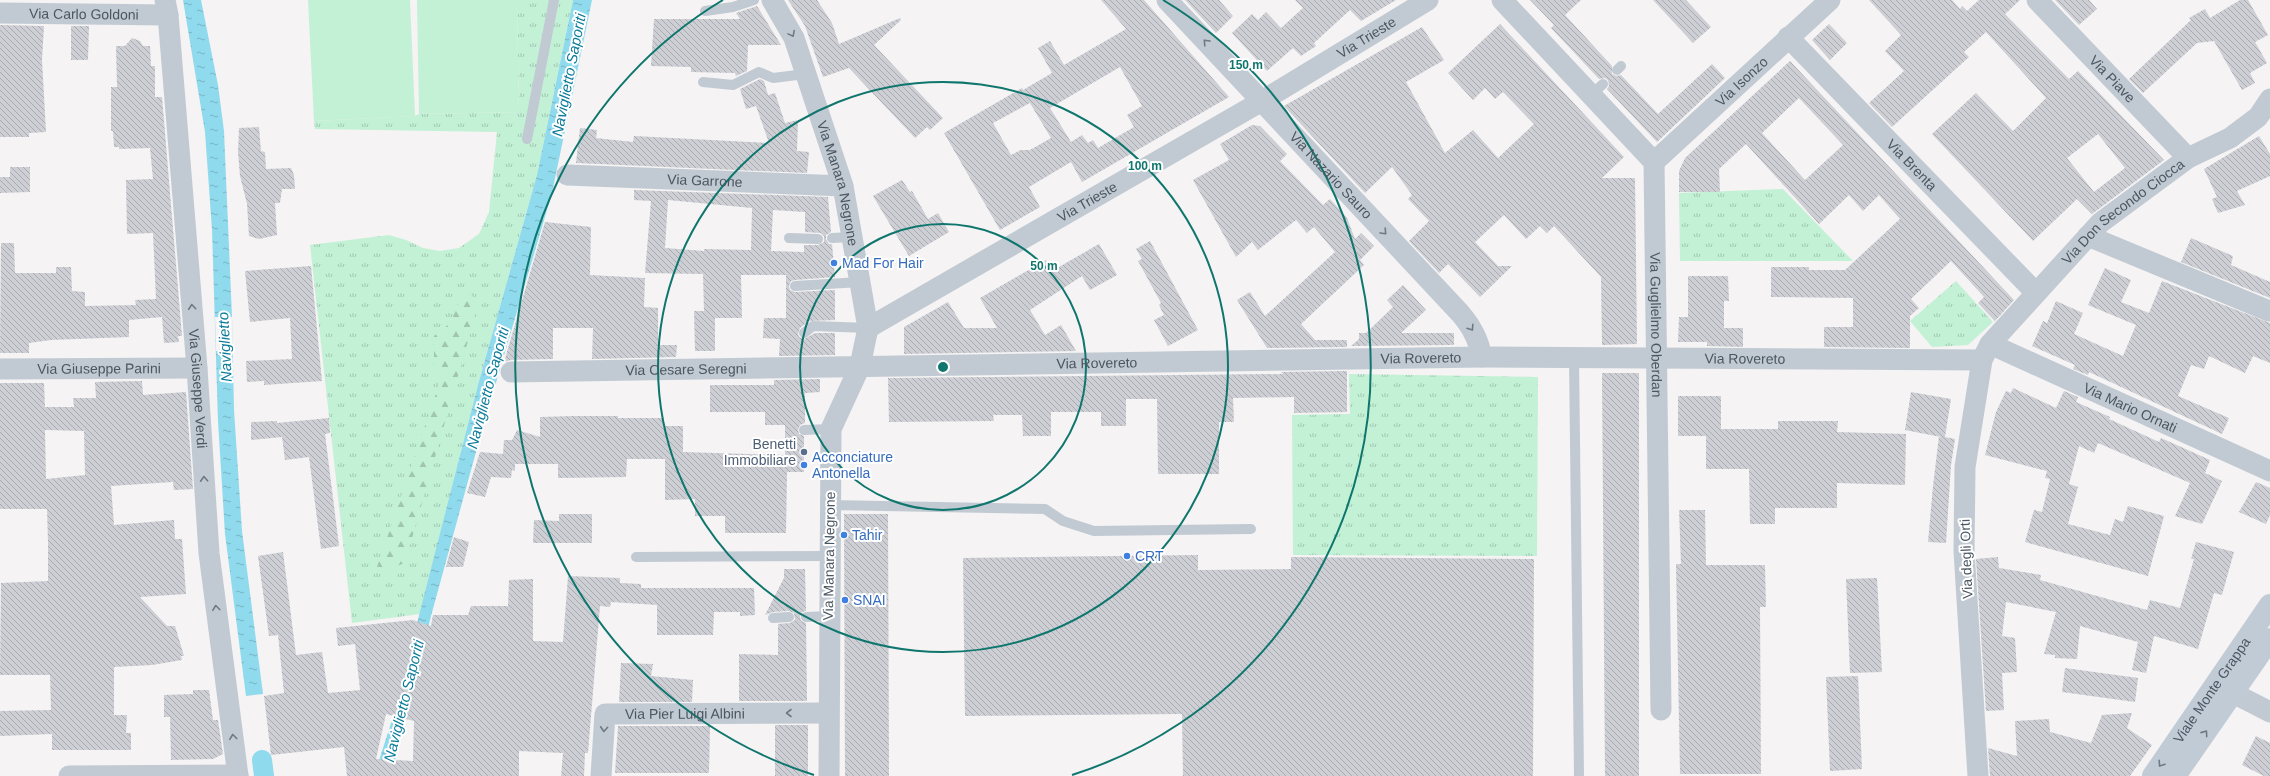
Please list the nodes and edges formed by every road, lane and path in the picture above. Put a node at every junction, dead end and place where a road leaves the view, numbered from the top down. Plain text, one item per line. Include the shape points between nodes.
1 (554, 0) edge
2 (754, 0) edge
3 (772, 0) edge
4 (1167, 0) edge
5 (1428, 0) edge
6 (1502, 0) edge
7 (1830, 0) edge
8 (2037, 0) edge
9 (166, 7) edge
10 (705, 11) dead end
11 (0, 13) edge
12 (1788, 37) junction
13 (805, 74) junction
14 (703, 82) dead end
15 (2270, 99) edge
16 (1262, 101) junction
17 (527, 139) dead end
18 (2188, 158) junction
19 (1654, 162) junction
20 (568, 175) dead end
21 (843, 186) junction
22 (2088, 236) junction
23 (852, 237) junction
24 (789, 238) dead end
25 (818, 238) dead end
26 (832, 238) dead end
27 (860, 282) junction
28 (794, 286) dead end
29 (2036, 293) junction
30 (2269, 311) dead end
31 (868, 328) junction
32 (804, 333) dead end
33 (1986, 352) junction
34 (1482, 357) junction
35 (1574, 358) junction
36 (1656, 358) junction
37 (860, 366) junction
38 (0, 368) edge
39 (197, 368) junction
40 (511, 372) dead end
41 (831, 429) junction
42 (804, 430) dead end
43 (2270, 471) edge
44 (829, 505) junction
45 (1251, 529) dead end
46 (829, 556) junction
47 (636, 557) dead end
48 (2270, 605) edge
49 (828, 616) junction
50 (789, 617) dead end
51 (806, 617) dead end
52 (774, 618) dead end
53 (2270, 639) edge
54 (2233, 693) junction
55 (1661, 710) dead end
56 (2270, 712) edge
57 (828, 713) junction
58 (238, 775) edge
59 (69, 776) edge
60 (601, 776) edge
61 (829, 776) edge
62 (1579, 776) edge
63 (1978, 776) edge
64 (2153, 776) edge
65 (2175, 776) edge

1 - 17 lane
2 - 10 lane via 732,7
3 -> 13 street, Via Manara Negrone via 794,38
16 -> 4 street, Via Nazario Sauro
5 - 16 street, Via Trieste
6 - 19 street via 1597,89
7 - 12 street, Via Isonzo
8 - 18 street, Via Piave
9 - 11 street, Via Carlo Goldoni
39 -> 9 street, Via Giuseppe Verdi
12 - 19 street, Via Isonzo
12 - 29 street, Via Brenta
13 - 14 lane via 773,78 759,72 733,85
13 - 21 street, Via Manara Negrone
15 - 18 street, Via Don Secondo Ciocca via 2258,117 2230,138
16 - 31 street, Via Trieste
16 -> 34 street, Via Nazario Sauro via 1460,313 1472,327
18 - 22 street, Via Don Secondo Ciocca via 2100,223
19 - 36 street, Via Guglielmo Oberdan
20 - 21 street, Via Garrone
21 - 23 street, Via Manara Negrone
22 - 29 street, Via Don Secondo Ciocca
22 - 30 street
23 - 26 lane
23 - 27 street, Via Manara Negrone
24 - 25 lane
27 - 28 lane
27 - 31 street, Via Manara Negrone
29 - 33 street, Via Don Secondo Ciocca
31 - 32 lane via 812,326
31 - 37 street, Via Manara Negrone
33 - 36 street, Via Rovereto
33 - 43 street, Via Mario Ornati
33 - 63 street, Via degli Orti via 1965,467 1964,551
34 - 35 street, Via Rovereto
34 - 37 street, Via Rovereto
35 - 36 street, Via Rovereto
35 - 62 lane
36 - 55 street, Via Guglielmo Oberdan
37 - 40 street, Via Cesare Seregni
37 - 41 street, Via Manara Negrone
38 - 39 street, Via Giuseppe Parini
58 -> 39 street, Via Giuseppe Verdi via 209,553
41 - 42 lane
41 - 44 street, Via Manara Negrone
44 - 45 lane via 1045,509 1063,521 1094,531
44 - 46 street, Via Manara Negrone
46 - 47 lane
46 - 49 street, Via Manara Negrone
48 -> 64 street, Viale Monte Grappa
49 - 51 lane
49 - 57 street, Via Manara Negrone
50 - 52 lane
53 - 54 street, Viale Monte Grappa
54 - 56 street, Viale Monte Grappa
65 -> 54 street, Viale Monte Grappa
57 -> 60 street, Via Pier Luigi Albini via 605,714
57 - 61 street, Via Manara Negrone
58 - 59 street

